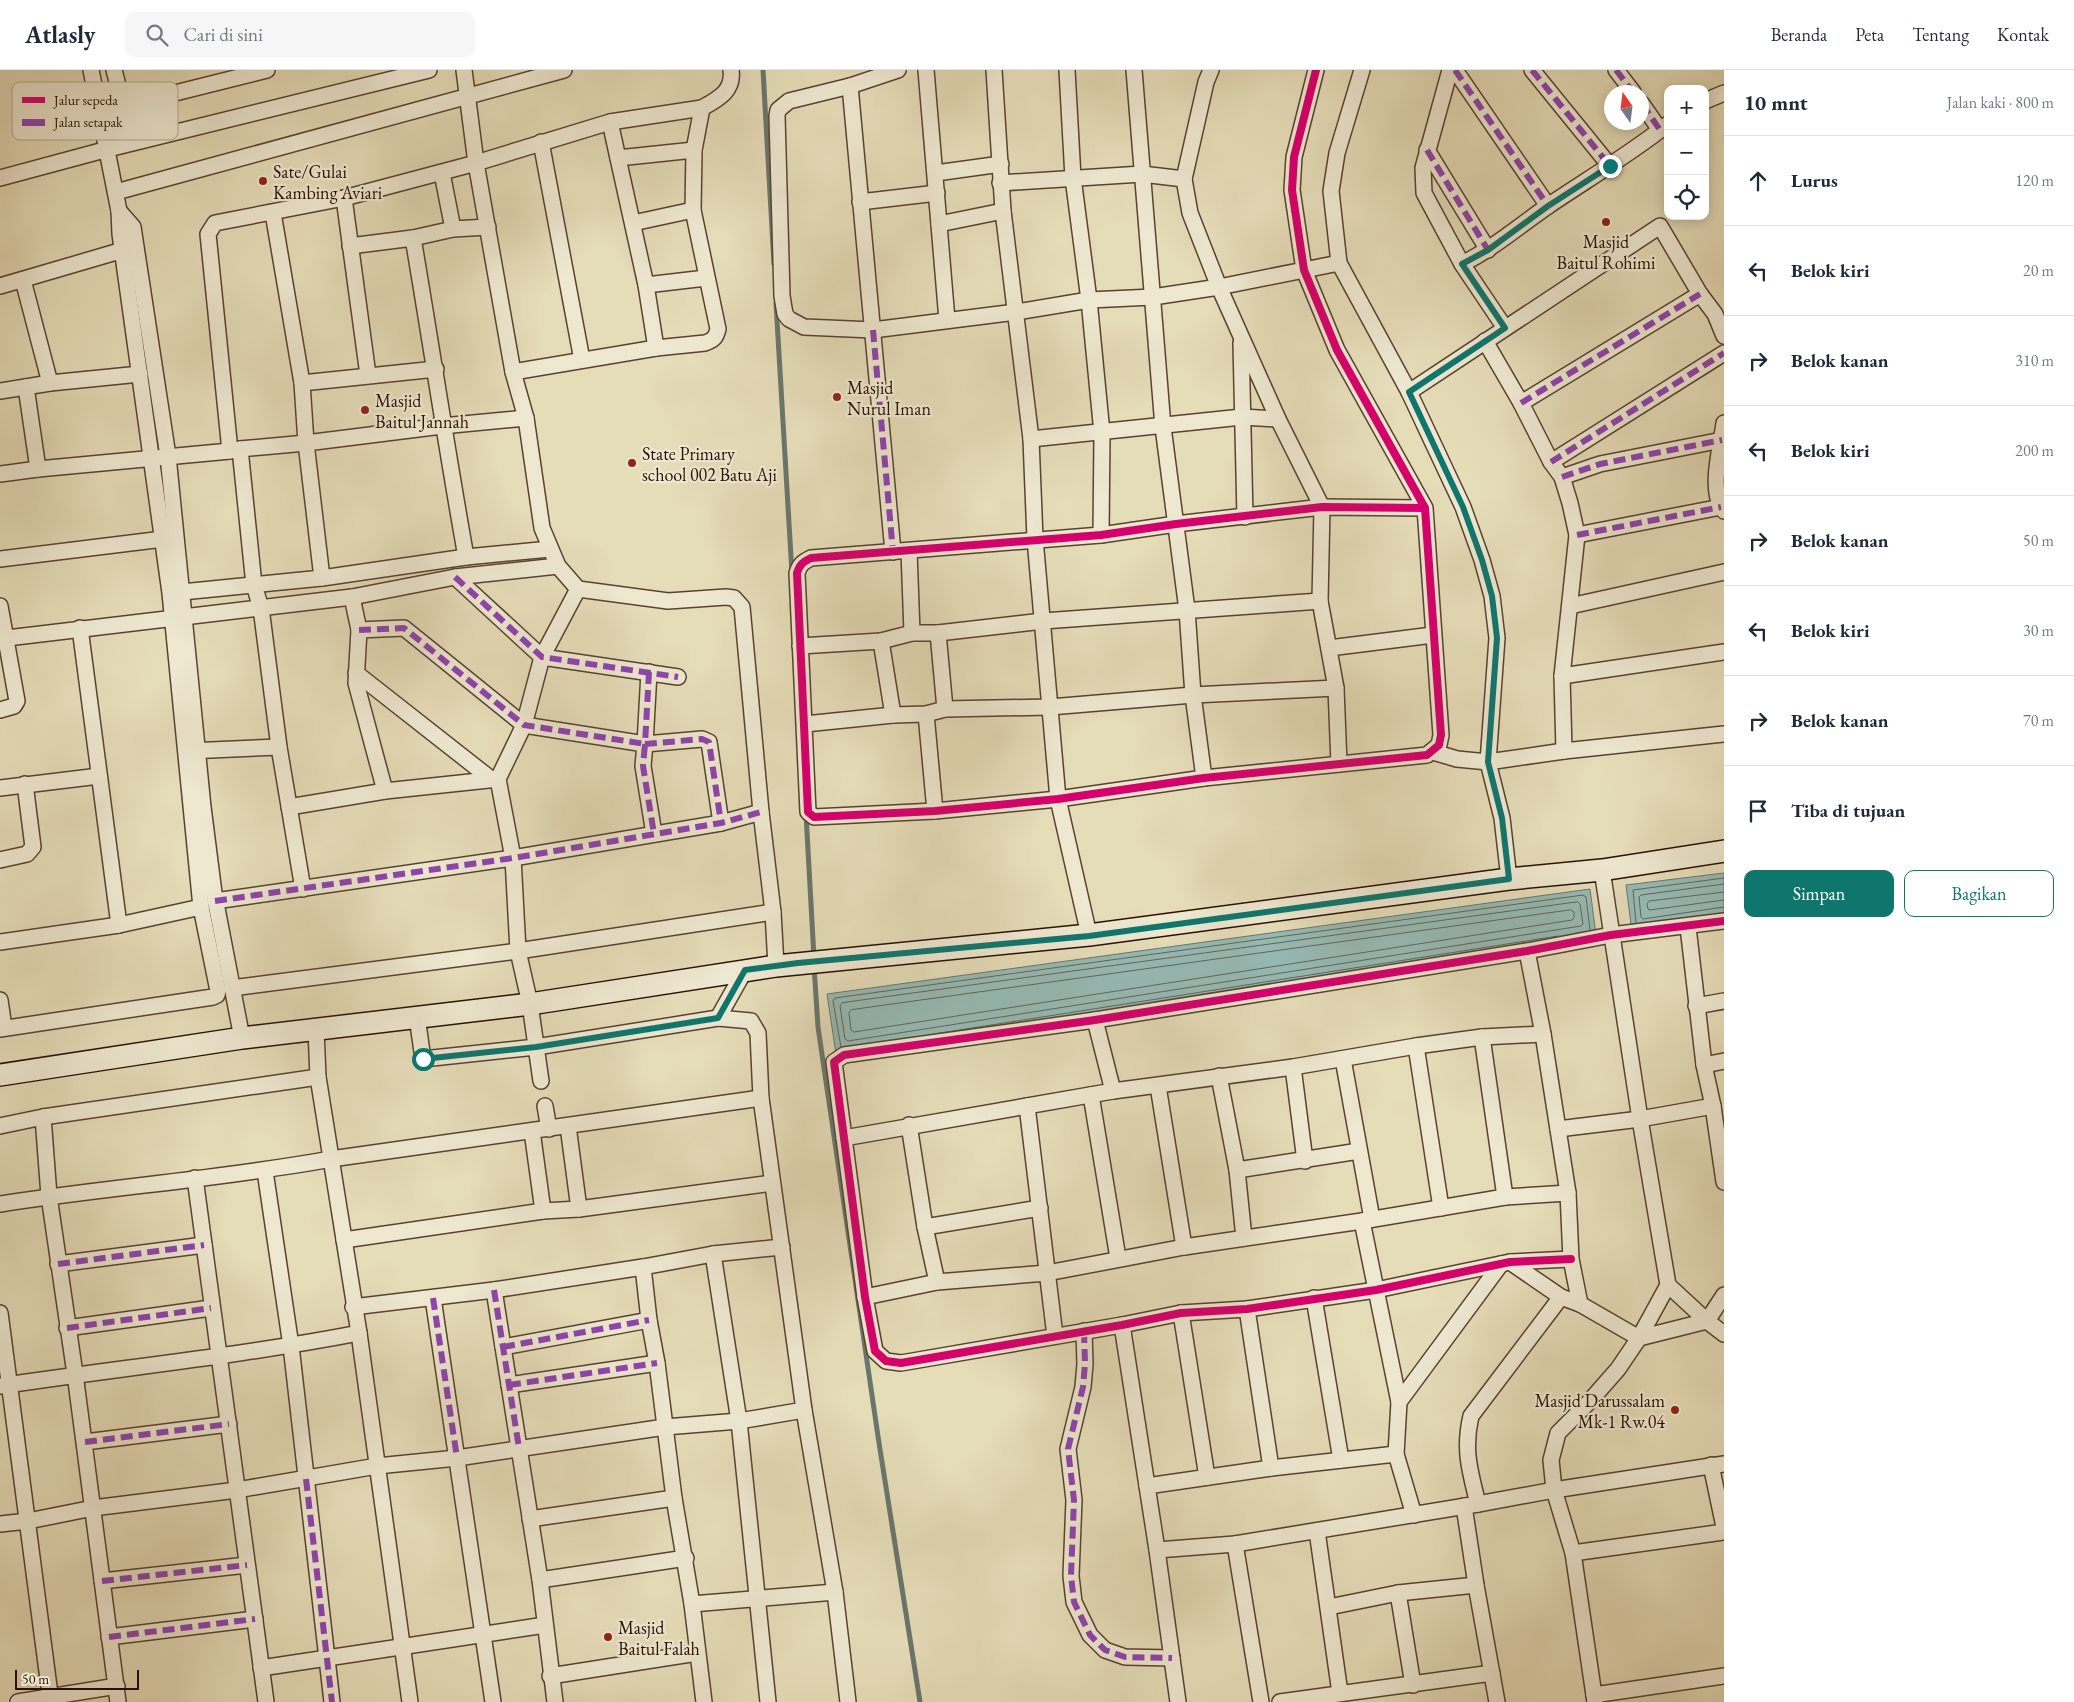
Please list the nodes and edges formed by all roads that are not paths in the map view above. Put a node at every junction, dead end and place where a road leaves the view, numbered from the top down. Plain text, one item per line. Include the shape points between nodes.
1 (267, 70) edge
2 (429, 70) edge
3 (464, 70) edge
4 (564, 70) edge
5 (731, 70) edge
6 (898, 70) edge
7 (926, 70) edge
8 (994, 70) edge
9 (1067, 70) edge
10 (1134, 70) edge
11 (1316, 70) edge
12 (1362, 70) edge
13 (1450, 70) edge
14 (1456, 70) edge
15 (1532, 70) edge
16 (1616, 70) edge
17 (1207, 74) edge
18 (1628, 85) edge
19 (850, 86) junction
20 (178, 93) edge
21 (1724, 93) edge
22 (468, 96) junction
23 (1709, 99) edge
24 (702, 108) junction
25 (1649, 111) edge
26 (610, 122) junction
27 (1664, 127) edge
28 (178, 132) edge
29 (106, 140) edge
30 (145, 140) edge
31 (542, 142) junction
32 (108, 149) junction
33 (694, 150) junction
34 (1427, 150) junction
35 (618, 158) junction
36 (476, 163) junction
37 (1001, 164) junction
38 (1610, 166) junction
39 (442, 173) junction
40 (936, 173) junction
41 (1142, 174) junction
42 (0, 178) edge
43 (1073, 178) junction
44 (1184, 179) junction
45 (1000, 183) junction
46 (116, 192) junction
47 (937, 193) junction
48 (344, 198) junction
49 (860, 202) junction
50 (1548, 206) junction
51 (693, 210) junction
52 (120, 211) junction
53 (1003, 211) junction
54 (273, 213) junction
55 (633, 223) junction
56 (939, 224) junction
57 (488, 227) junction
58 (453, 229) junction
59 (413, 238) junction
60 (350, 246) junction
61 (122, 250) junction
62 (1488, 250) junction
63 (1339, 263) junction
64 (1462, 264) junction
65 (1304, 270) junction
66 (706, 278) junction
67 (23, 280) junction
68 (646, 285) junction
69 (0, 286) edge
70 (1219, 287) junction
71 (1700, 294) junction
72 (1153, 297) junction
73 (1089, 300) junction
74 (1016, 312) junction
75 (948, 320) junction
76 (1505, 328) junction
77 (873, 330) junction
78 (1724, 336) edge
79 (1241, 337) junction
80 (1485, 341) junction
81 (656, 348) junction
82 (1724, 354) edge
83 (582, 360) junction
84 (436, 369) junction
85 (513, 372) junction
86 (140, 374) junction
87 (368, 375) junction
88 (50, 383) junction
89 (302, 383) junction
90 (26, 387) junction
91 (0, 391) edge
92 (1409, 392) junction
93 (1521, 403) junction
94 (1242, 417) junction
95 (526, 418) junction
96 (1278, 419) junction
97 (1724, 423) edge
98 (442, 426) junction
99 (1163, 427) junction
100 (1102, 433) junction
101 (1032, 439) junction
102 (1722, 440) junction
103 (306, 443) junction
104 (235, 450) junction
105 (168, 456) junction
106 (153, 458) junction
107 (1551, 462) junction
108 (38, 469) junction
109 (0, 474) edge
110 (1562, 477) junction
111 (1322, 507) junction
112 (1425, 508) junction
113 (1722, 509) edge
114 (1245, 517) junction
115 (1176, 524) junction
116 (1101, 535) junction
117 (1577, 535) junction
118 (163, 538) junction
119 (1035, 539) junction
120 (550, 549) junction
121 (909, 551) junction
122 (893, 552) junction
123 (466, 557) junction
124 (0, 559) edge
125 (558, 566) junction
126 (1724, 572) edge
127 (455, 577) junction
128 (322, 578) junction
129 (254, 585) junction
130 (578, 589) junction
131 (176, 593) junction
132 (352, 597) junction
133 (1320, 601) junction
134 (0, 606) edge
135 (1570, 606) junction
136 (261, 608) junction
137 (1187, 610) junction
138 (179, 619) junction
139 (1043, 621) junction
140 (80, 628) junction
141 (359, 630) junction
142 (912, 633) junction
143 (938, 633) junction
144 (1433, 636) junction
145 (7, 638) junction
146 (881, 641) junction
147 (800, 646) junction
148 (1329, 648) junction
149 (1724, 652) edge
150 (542, 657) junction
151 (649, 672) junction
152 (356, 673) junction
153 (1562, 676) junction
154 (678, 677) dead end
155 (1336, 688) junction
156 (1193, 695) junction
157 (1050, 707) junction
158 (945, 709) junction
159 (0, 710) edge
160 (926, 714) junction
161 (893, 715) junction
162 (524, 724) junction
163 (804, 724) junction
164 (1724, 734) edge
165 (645, 744) junction
166 (279, 747) junction
167 (191, 751) junction
168 (1564, 751) junction
169 (1433, 752) junction
170 (1488, 762) junction
171 (1339, 764) junction
172 (99, 776) junction
173 (1204, 778) junction
174 (494, 779) junction
175 (25, 784) junction
176 (0, 788) edge
177 (384, 791) junction
178 (1058, 799) junction
179 (289, 807) junction
180 (935, 811) junction
181 (761, 812) junction
182 (721, 824) junction
183 (654, 834) junction
184 (1724, 851) edge
185 (514, 858) junction
186 (0, 860) edge
187 (1602, 870) junction
188 (1509, 879) junction
189 (303, 889) junction
190 (215, 901) junction
191 (201, 907) junction
192 (773, 912) junction
193 (1724, 921) edge
194 (119, 925) junction
195 (1688, 927) junction
196 (1611, 935) junction
197 (1089, 936) junction
198 (0, 942) edge
199 (518, 951) junction
200 (1527, 951) junction
201 (776, 966) junction
202 (745, 970) junction
203 (232, 988) junction
204 (0, 1000) edge
205 (1724, 1001) edge
206 (530, 1004) junction
207 (1696, 1006) junction
208 (417, 1017) junction
209 (718, 1018) junction
210 (1095, 1020) junction
211 (2, 1029) edge
212 (316, 1030) junction
213 (1543, 1034) junction
214 (1482, 1037) junction
215 (242, 1038) junction
216 (1416, 1046) junction
217 (536, 1047) junction
218 (1343, 1059) junction
219 (1724, 1061) edge
220 (1704, 1065) junction
221 (1293, 1067) junction
222 (0, 1075) edge
223 (1219, 1076) junction
224 (318, 1077) junction
225 (541, 1081) dead end
226 (1158, 1086) junction
227 (1113, 1091) junction
228 (1091, 1095) junction
229 (761, 1098) junction
230 (545, 1106) dead end
231 (1027, 1106) junction
232 (1712, 1106) junction
233 (43, 1117) junction
234 (1640, 1119) junction
235 (909, 1125) junction
236 (0, 1126) edge
237 (568, 1126) junction
238 (548, 1128) junction
239 (1558, 1129) junction
240 (532, 1131) junction
241 (1720, 1131) edge
242 (844, 1138) junction
243 (1359, 1151) junction
244 (331, 1159) junction
245 (1305, 1161) junction
246 (1236, 1170) junction
247 (265, 1171) junction
248 (194, 1178) junction
249 (1724, 1182) edge
250 (772, 1183) junction
251 (1568, 1193) junction
252 (49, 1196) junction
253 (1505, 1198) junction
254 (0, 1204) edge
255 (1040, 1208) junction
256 (1441, 1208) junction
257 (579, 1209) junction
258 (543, 1211) junction
259 (1367, 1220) junction
260 (925, 1227) junction
261 (1244, 1238) junction
262 (344, 1240) junction
263 (204, 1244) junction
264 (782, 1247) junction
265 (1184, 1247) junction
266 (713, 1254) junction
267 (1118, 1258) junction
268 (1571, 1259) junction
269 (1506, 1263) junction
270 (58, 1264) junction
271 (643, 1267) junction
272 (1047, 1273) junction
273 (937, 1282) junction
274 (1668, 1285) junction
275 (494, 1290) junction
276 (1376, 1290) junction
277 (1724, 1295) edge
278 (1561, 1296) junction
279 (865, 1297) junction
280 (433, 1298) junction
281 (1314, 1298) junction
282 (1580, 1304) junction
283 (353, 1307) junction
284 (211, 1308) junction
285 (1246, 1309) junction
286 (1181, 1313) junction
287 (0, 1314) edge
288 (648, 1320) junction
289 (1707, 1321) junction
290 (1122, 1325) junction
291 (67, 1328) junction
292 (1084, 1331) junction
293 (358, 1333) junction
294 (1724, 1334) edge
295 (1055, 1336) junction
296 (1639, 1338) junction
297 (291, 1346) junction
298 (503, 1347) junction
299 (219, 1355) junction
300 (657, 1363) junction
301 (76, 1374) junction
302 (5, 1385) edge
303 (509, 1385) junction
304 (1399, 1402) junction
305 (804, 1410) junction
306 (739, 1421) junction
307 (229, 1424) junction
308 (665, 1427) junction
309 (84, 1442) junction
310 (519, 1448) junction
311 (1396, 1454) junction
312 (458, 1458) junction
313 (1341, 1460) junction
314 (1717, 1465) edge
315 (377, 1466) junction
316 (1271, 1468) junction
317 (1207, 1477) junction
318 (306, 1478) junction
319 (1147, 1486) junction
320 (237, 1490) junction
321 (1554, 1490) junction
322 (674, 1498) junction
323 (1471, 1505) junction
324 (93, 1508) junction
325 (1414, 1515) junction
326 (530, 1519) junction
327 (28, 1521) junction
328 (0, 1524) edge
329 (1724, 1527) edge
330 (1317, 1531) junction
331 (1724, 1532) edge
332 (1235, 1544) junction
333 (1157, 1550) junction
334 (1573, 1553) junction
335 (686, 1558) junction
336 (247, 1565) junction
337 (540, 1580) junction
338 (102, 1581) junction
339 (1476, 1585) junction
340 (835, 1592) junction
341 (1398, 1593) junction
342 (756, 1600) junction
343 (692, 1604) junction
344 (1329, 1607) junction
345 (255, 1619) junction
346 (546, 1625) junction
347 (483, 1634) junction
348 (109, 1638) junction
349 (404, 1647) junction
350 (697, 1653) junction
351 (325, 1657) junction
352 (1172, 1658) junction
353 (261, 1668) junction
354 (1492, 1673) junction
355 (550, 1676) junction
356 (1724, 1676) edge
357 (1413, 1685) junction
358 (117, 1686) junction
359 (1340, 1693) junction
360 (1594, 1698) edge
361 (50, 1699) edge
362 (18, 1702) edge
363 (118, 1702) edge
364 (266, 1702) edge
365 (332, 1702) edge
366 (410, 1702) edge
367 (493, 1702) edge
368 (555, 1702) edge
369 (704, 1702) edge
370 (768, 1702) edge
371 (848, 1702) edge
372 (1178, 1702) edge
373 (1261, 1702) edge
374 (1280, 1702) edge
375 (1497, 1702) edge

1 - 20 street
2 - 28 street
3 - 22 street
4 - 22 street
5 - 24 street via 727,91
6 - 19 street
7 - 40 street
8 - 37 street
9 - 43 street
10 - 41 street
11 - 65 street via 1294,157 1292,190
12 - 63 street via 1337,153 1331,191
13 - 34 street
14 - 50 street
15 - 38 street
16 - 18 street
17 - 44 street
19 - 49 street
19 - 77 street via 789,101 778,110 782,296 785,314 804,327
21 - 23 street
22 - 36 street
22 - 46 street
24 - 26 street
24 - 33 street
25 - 27 street
26 - 31 street
26 - 35 street
27 - 38 street
29 - 32 street
30 - 32 street
31 - 36 street
31 - 83 street
32 - 42 street
32 - 46 street
33 - 35 street
33 - 51 street
34 - 62 street
34 - 64 street via 1423,168 1424,193
35 - 55 street
36 - 39 street
36 - 57 street
37 - 40 street
37 - 45 street
38 - 50 street
39 - 48 street
39 - 58 street
40 - 47 street
41 - 43 street
41 - 44 street
41 - 72 street
43 - 45 street
43 - 73 street
44 - 70 street via 1190,212
45 - 53 street
46 - 52 street
47 - 49 street
47 - 56 street
48 - 54 street
48 - 60 street
49 - 77 street
50 - 62 street
51 - 55 street
51 - 66 street
52 - 61 street
52 - 105 street via 135,233
53 - 56 street
53 - 74 street
54 - 89 street
54 - 104 street via 215,223 208,234
55 - 68 street
56 - 75 street
57 - 58 street
57 - 85 street
58 - 59 street
59 - 60 street
59 - 84 street
60 - 87 street
61 - 67 street
61 - 86 street
62 - 64 street
63 - 65 street
63 - 92 street
64 - 76 street
65 - 70 street
65 - 112 street via 1338,350
66 - 68 street
66 - 81 street via 718,329 716,336 705,343
67 - 69 street
67 - 88 street
68 - 81 street
70 - 72 street
70 - 79 street
71 - 76 street via 1660,226
71 - 78 street via 1715,314
71 - 93 street
72 - 73 street
72 - 99 street
73 - 74 street
73 - 100 street
74 - 75 street
74 - 101 street
75 - 77 street
76 - 80 street
77 - 122 street
79 - 94 street
79 - 96 street
80 - 92 street
80 - 93 street
81 - 83 street
82 - 107 street
83 - 85 street
84 - 87 street
84 - 98 street
85 - 95 street
86 - 88 street
86 - 106 street
87 - 89 street
88 - 90 street
89 - 103 street
90 - 91 street
90 - 108 street
92 - 170 street via 1463,507 1492,596 1497,638
93 - 107 street
94 - 96 street
94 - 99 street
94 - 114 street
95 - 98 street
95 - 120 street via 542,528
96 - 111 street
97 - 102 street
98 - 103 street
98 - 123 street
99 - 100 street
99 - 115 street
100 - 101 street
100 - 116 street
101 - 119 street
102 - 110 street via 1600,464
102 - 113 street via 1716,489
103 - 104 street
103 - 128 street
104 - 105 street
104 - 129 street
105 - 106 street
105 - 131 street
106 - 108 street
106 - 118 street
107 - 110 street
108 - 109 street
110 - 117 street
111 - 112 street
111 - 114 street
111 - 133 street
112 - 144 street
113 - 117 street
114 - 115 street
115 - 116 street
115 - 137 street
116 - 119 street
117 - 135 street
118 - 124 street
118 - 131 street
119 - 121 street
119 - 139 street
120 - 123 street
120 - 125 street
121 - 122 street
121 - 142 street
122 - 147 street via 811,558 802,563 797,573
123 - 128 street
125 - 127 street
125 - 130 street
126 - 135 street
127 - 132 street
127 - 150 street
128 - 129 street
129 - 131 street
129 - 136 street
130 - 150 street
130 - 181 street via 668,601 726,596 738,601 744,613
131 - 138 street
132 - 136 street
132 - 141 street
133 - 137 street
133 - 148 street
134 - 145 street
135 - 153 street
136 - 138 street
136 - 166 street
137 - 139 street
137 - 156 street
138 - 140 street
138 - 167 street
139 - 143 street
139 - 157 street
140 - 145 street
140 - 172 street
141 - 152 street
141 - 162 street via 404,628
142 - 143 street
142 - 146 street
143 - 158 street
144 - 148 street
144 - 169 street via 1441,735
145 - 159 street via 17,701 14,706
146 - 147 street
146 - 161 street
147 - 163 street
148 - 155 street
149 - 153 street
150 - 151 street
150 - 162 street
151 - 154 street
151 - 165 street
152 - 174 street
152 - 177 street
153 - 168 street
155 - 156 street
155 - 171 street
156 - 157 street
156 - 173 street
157 - 158 street
157 - 178 street
158 - 160 street
160 - 161 street
160 - 180 street
161 - 163 street
162 - 165 street
162 - 174 street
163 - 180 street via 807,809 811,816
164 - 168 street
165 - 182 street via 702,739 708,742
165 - 183 street via 643,766
166 - 167 street
166 - 179 street
167 - 190 street via 203,807
167 - 191 street
168 - 170 street
169 - 170 street via 1457,759
169 - 171 street
170 - 188 street via 1502,818
171 - 173 street
172 - 175 street
172 - 194 street
173 - 178 street
174 - 177 street
174 - 185 street
175 - 176 street
175 - 186 street via 33,847 27,854
177 - 179 street
178 - 180 street
178 - 197 street
179 - 189 street
181 - 182 street
181 - 192 street
182 - 183 street
183 - 185 street
184 - 187 street
185 - 189 street
185 - 199 street
187 - 188 street
187 - 196 street
188 - 197 street
189 - 190 street
190 - 203 street
191 - 194 street
191 - 211 street via 218,984 217,995
192 - 199 street
192 - 201 street
193 - 195 street
194 - 198 street
195 - 196 street
195 - 207 street
196 - 200 street
196 - 234 street
197 - 201 street
199 - 203 street
199 - 206 street
200 - 210 street
200 - 213 street
201 - 202 street
202 - 206 street
202 - 209 street
203 - 215 street
204 - 211 street
205 - 207 street
206 - 208 street
206 - 217 street
207 - 220 street
208 - 212 street
208 - 217 street via 423,1059
209 - 217 street
209 - 229 street via 751,1021 756,1027
210 - 227 street
210 - 242 street via 844,1055 834,1062
212 - 215 street
212 - 224 street
213 - 214 street
213 - 239 street
214 - 216 street
214 - 253 street
215 - 222 street
216 - 218 street
216 - 256 street
217 - 225 street
218 - 221 street
218 - 243 street
219 - 220 street
220 - 232 street
221 - 223 street
221 - 245 street
223 - 226 street
223 - 246 street
224 - 233 street
224 - 244 street
226 - 227 street
226 - 265 street
227 - 228 street
228 - 231 street
228 - 267 street
229 - 237 street
229 - 250 street
230 - 238 street
231 - 235 street
231 - 255 street
232 - 234 street
232 - 241 street
233 - 236 street
233 - 252 street
234 - 239 street
234 - 274 street
235 - 242 street
235 - 260 street
237 - 238 street
237 - 257 street
238 - 240 street
239 - 251 street
240 - 244 street
240 - 258 street
241 - 249 street
242 - 279 street
243 - 245 street
243 - 259 street
244 - 247 street
244 - 262 street
245 - 246 street
246 - 261 street
247 - 248 street
247 - 297 street
248 - 252 street
248 - 263 street
250 - 257 street
250 - 264 street
251 - 253 street
251 - 268 street
252 - 254 street
252 - 270 street
253 - 256 street
255 - 260 street
255 - 272 street
256 - 259 street
257 - 258 street
258 - 262 street
259 - 261 street
259 - 276 street
260 - 273 street
261 - 265 street
262 - 283 street
263 - 270 street
263 - 284 street
264 - 266 street
264 - 305 street
265 - 267 street
266 - 271 street
266 - 306 street
267 - 272 street
268 - 269 street
268 - 282 street
269 - 276 street
269 - 278 street
269 - 304 street
270 - 291 street
271 - 275 street
271 - 288 street
272 - 273 street
272 - 295 street
273 - 279 street
274 - 289 street
274 - 296 street
275 - 280 street
275 - 298 street
276 - 281 street
276 - 304 street
277 - 289 street
278 - 282 street
278 - 323 street via 1471,1416 1466,1436
279 - 295 street via 875,1351 886,1362 901,1363
280 - 283 street
280 - 312 street
281 - 285 street
281 - 313 street
282 - 296 street
283 - 293 street
284 - 291 street
284 - 299 street
285 - 286 street
285 - 316 street
286 - 290 street
286 - 317 street
287 - 302 street
288 - 298 street
288 - 300 street
289 - 294 street
289 - 296 street
290 - 292 street
290 - 319 street
291 - 301 street
292 - 295 street
292 - 352 street via 1083,1387 1068,1449 1074,1500 1071,1576 1074,1602 1090,1634 1105,1650 1125,1657
293 - 297 street
293 - 315 street
296 - 321 street via 1618,1369 1558,1433 1551,1460
297 - 299 street
297 - 318 street
298 - 303 street
299 - 301 street
299 - 307 street
300 - 303 street
300 - 308 street
301 - 302 street
301 - 309 street
302 - 327 street
303 - 310 street
304 - 311 street
305 - 306 street
305 - 340 street
306 - 308 street
306 - 342 street
307 - 309 street
307 - 320 street
308 - 310 street
308 - 322 street
309 - 324 street
310 - 312 street
310 - 326 street
311 - 313 street
311 - 325 street
312 - 315 street
312 - 347 street
313 - 316 street
314 - 321 street
314 - 329 street
315 - 318 street
315 - 349 street
316 - 317 street
317 - 319 street
318 - 320 street
318 - 351 street
319 - 333 street
320 - 324 street
320 - 336 street
321 - 323 street
321 - 334 street
322 - 326 street
322 - 335 street
323 - 325 street
323 - 339 street
324 - 327 street
324 - 338 street
325 - 330 street
326 - 337 street
327 - 328 street
327 - 361 street
330 - 332 street
330 - 344 street
331 - 334 street
332 - 333 street
332 - 373 street
333 - 352 street
334 - 360 street
335 - 337 street
335 - 343 street
336 - 338 street
336 - 345 street
337 - 346 street
338 - 348 street
339 - 341 street
339 - 354 street
340 - 342 street
340 - 371 street
341 - 344 street
341 - 357 street
342 - 343 street
342 - 370 street
343 - 350 street
344 - 359 street
345 - 348 street
345 - 353 street
346 - 347 street
346 - 355 street
347 - 349 street
347 - 367 street
348 - 358 street
349 - 351 street
349 - 366 street
350 - 355 street
350 - 369 street
351 - 353 street
351 - 365 street
352 - 372 street
353 - 364 street
354 - 357 street
354 - 375 street
355 - 368 street
356 - 360 street
357 - 359 street
358 - 361 street
358 - 363 street
359 - 374 street
361 - 362 street

